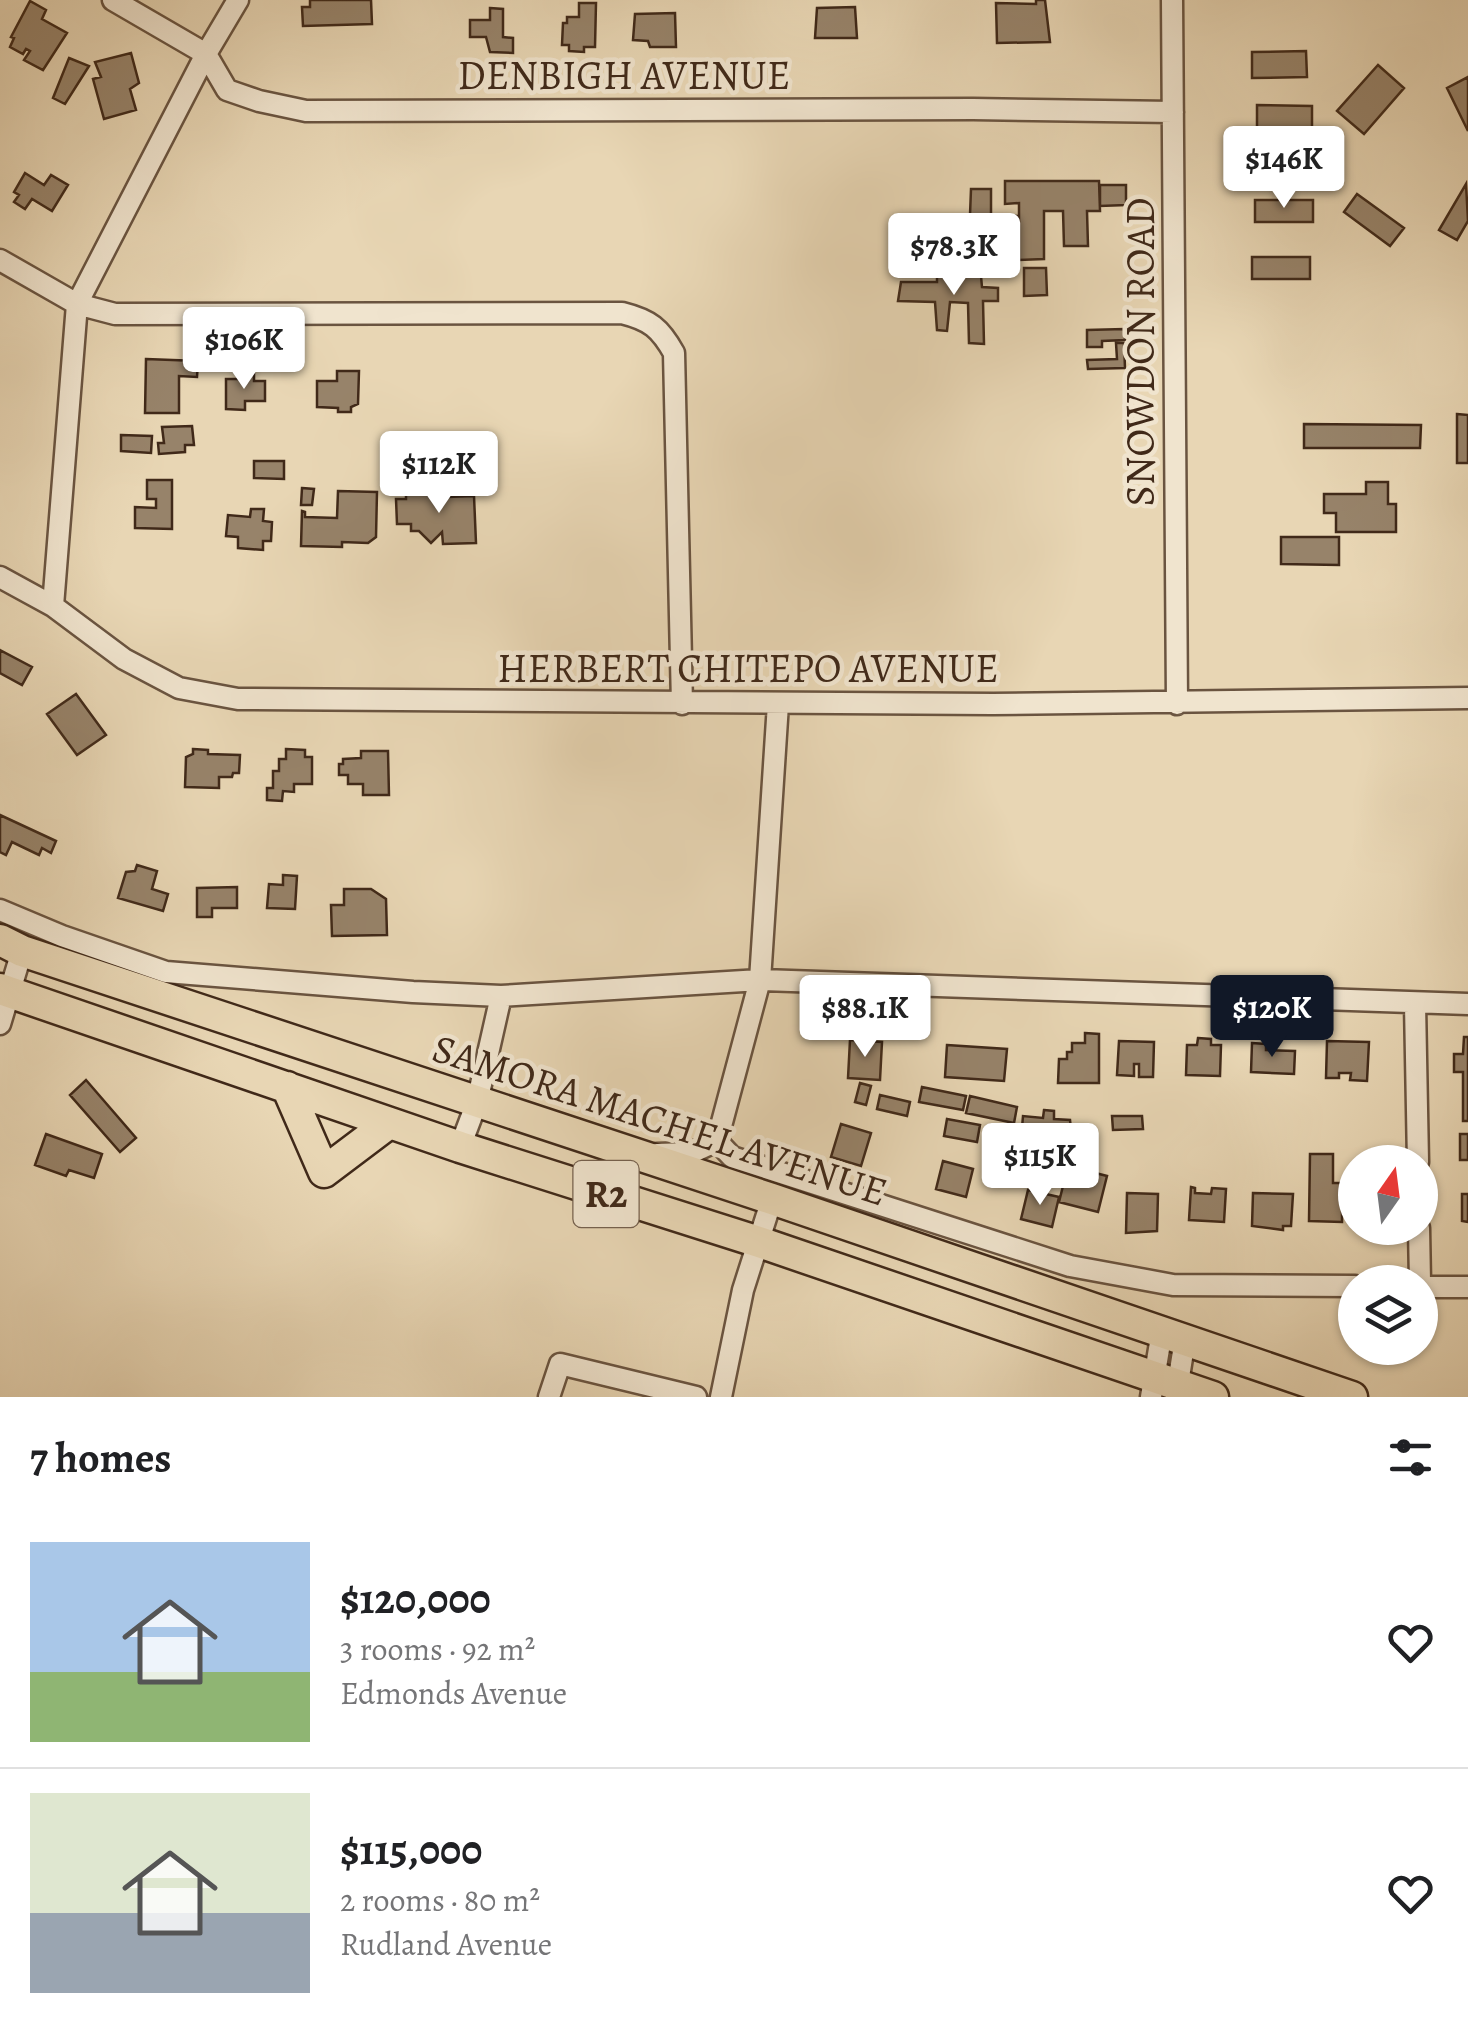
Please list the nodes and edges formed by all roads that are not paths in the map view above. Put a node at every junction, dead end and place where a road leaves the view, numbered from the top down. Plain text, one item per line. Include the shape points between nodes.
1 (113, 0) edge
2 (238, 0) edge
3 (1172, 0) edge
4 (206, 54) junction
5 (1173, 112) junction
6 (0, 260) edge
7 (78, 304) junction
8 (0, 577) edge
9 (53, 606) junction
10 (1468, 698) edge
11 (682, 704) junction
12 (778, 704) junction
13 (1176, 704) junction
14 (0, 910) edge
15 (11, 945) edge
16 (760, 980) junction
17 (5, 992) edge
18 (501, 996) junction
19 (1415, 1004) junction
20 (1468, 1004) edge
21 (0, 1024) edge
22 (287, 1088) junction
23 (477, 1102) junction
24 (389, 1122) junction
25 (1418, 1145) edge
26 (460, 1148) junction
27 (724, 1149) junction
28 (638, 1155) junction
29 (772, 1199) junction
30 (759, 1242) junction
31 (1338, 1286) edge
32 (1438, 1286) edge
33 (1468, 1287) edge
34 (1174, 1335) junction
35 (1165, 1389) edge
36 (548, 1397) edge
37 (696, 1397) edge
38 (720, 1397) edge
39 (1213, 1397) edge
40 (1352, 1397) edge

1 - 4 street, DENBIGH AVENUE
2 - 4 street
3 - 5 street, SNOWDON ROAD
4 - 5 street, DENBIGH AVENUE via 226,90 306,111
4 - 7 street
5 - 13 street, SNOWDON ROAD
6 - 7 street
7 - 9 street
7 - 11 street via 115,314 622,313 646,319 674,353
8 - 9 street, HERBERT CHITEPO AVENUE
9 - 11 street, HERBERT CHITEPO AVENUE via 179,688 238,699
10 - 13 street, HERBERT CHITEPO AVENUE
11 - 12 street, HERBERT CHITEPO AVENUE
12 - 13 street, HERBERT CHITEPO AVENUE
12 - 16 street
14 - 18 street via 166,972
15 - 17 street
15 - 23 highway, SAMORA MACHEL AVENUE / R2
16 - 18 street
16 - 19 street
16 - 27 street
17 - 21 street
17 - 22 highway, R2
18 - 23 street
19 - 20 street
19 - 25 street
22 - 24 highway, R2
22 - 24 highway via 324,1172
23 - 26 street
23 - 28 highway, SAMORA MACHEL AVENUE / R2
24 - 26 highway, R2
26 - 30 highway, R2
27 - 28 street
27 - 31 street via 1123,1278 1173,1285
28 - 29 highway, SAMORA MACHEL AVENUE / R2
29 - 30 street
29 - 34 highway, SAMORA MACHEL AVENUE / R2
30 - 35 highway, R2
30 - 38 street
32 - 33 street
34 - 35 street
34 - 40 highway, SAMORA MACHEL AVENUE / R2
35 - 39 highway, R2
36 - 37 street via 560,1364

